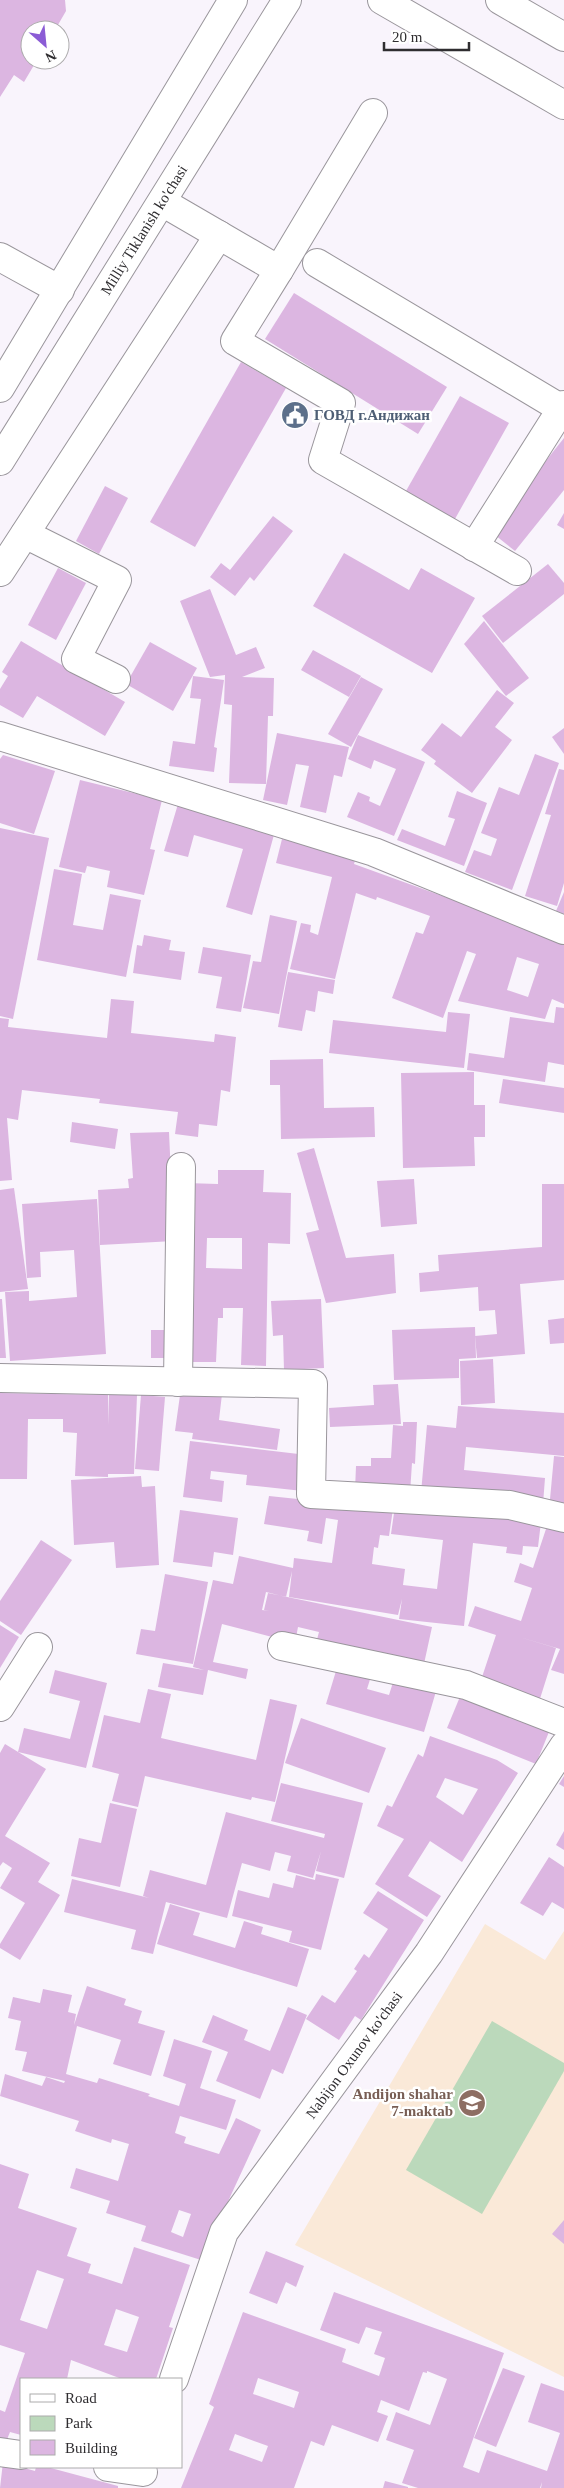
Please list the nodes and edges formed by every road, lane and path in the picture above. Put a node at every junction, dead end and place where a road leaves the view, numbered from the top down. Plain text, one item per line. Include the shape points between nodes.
1 (233, 0) edge
2 (287, 0) edge
3 (382, 0) edge
4 (500, 0) edge
5 (564, 37) edge
6 (564, 105) edge
7 (373, 113) dead end
8 (127, 178) junction
9 (162, 202) junction
10 (219, 235) junction
11 (0, 257) edge
12 (317, 263) dead end
13 (279, 270) junction
14 (60, 290) junction
15 (95, 309) junction
16 (0, 388) edge
17 (563, 407) edge
18 (0, 461) edge
19 (25, 534) junction
20 (474, 547) junction
21 (517, 571) dead end
22 (0, 572) edge
23 (116, 679) dead end
24 (0, 736) edge
25 (564, 930) edge
26 (182, 1167) dead end
27 (0, 1378) edge
28 (178, 1382) junction
29 (564, 1518) edge
30 (282, 1646) dead end
31 (38, 1647) dead end
32 (0, 1707) edge
33 (564, 1723) edge
34 (564, 1746) edge
35 (174, 2378) edge
36 (0, 2452) edge
37 (20, 2455) edge
38 (112, 2468) edge
39 (142, 2475) edge

1 - 8 main road
2 - 9 main road, Milliy Tiklanish ko'chasi
3 - 6 main road
4 - 5 main road
7 - 13 main road
8 - 9 main road
8 - 14 main road
9 - 10 main road
9 - 15 main road, Milliy Tiklanish ko'chasi
10 - 13 main road
10 - 19 main road
11 - 14 main road
12 - 17 main road
13 - 20 main road via 235,341 340,403 324,460
14 - 15 main road
14 - 16 main road
15 - 18 main road, Milliy Tiklanish ko'chasi
17 - 20 main road
19 - 22 main road
19 - 23 main road via 117,580 76,659
20 - 21 main road
24 - 25 main road via 374,852
26 - 28 main road
27 - 28 main road
28 - 29 main road via 313,1384 311,1494 510,1506
30 - 33 main road via 466,1685
31 - 32 main road
34 - 35 main road, Nabijon Oxunov ko'chasi via 428,1953 224,2232
36 - 37 main road
38 - 39 main road

